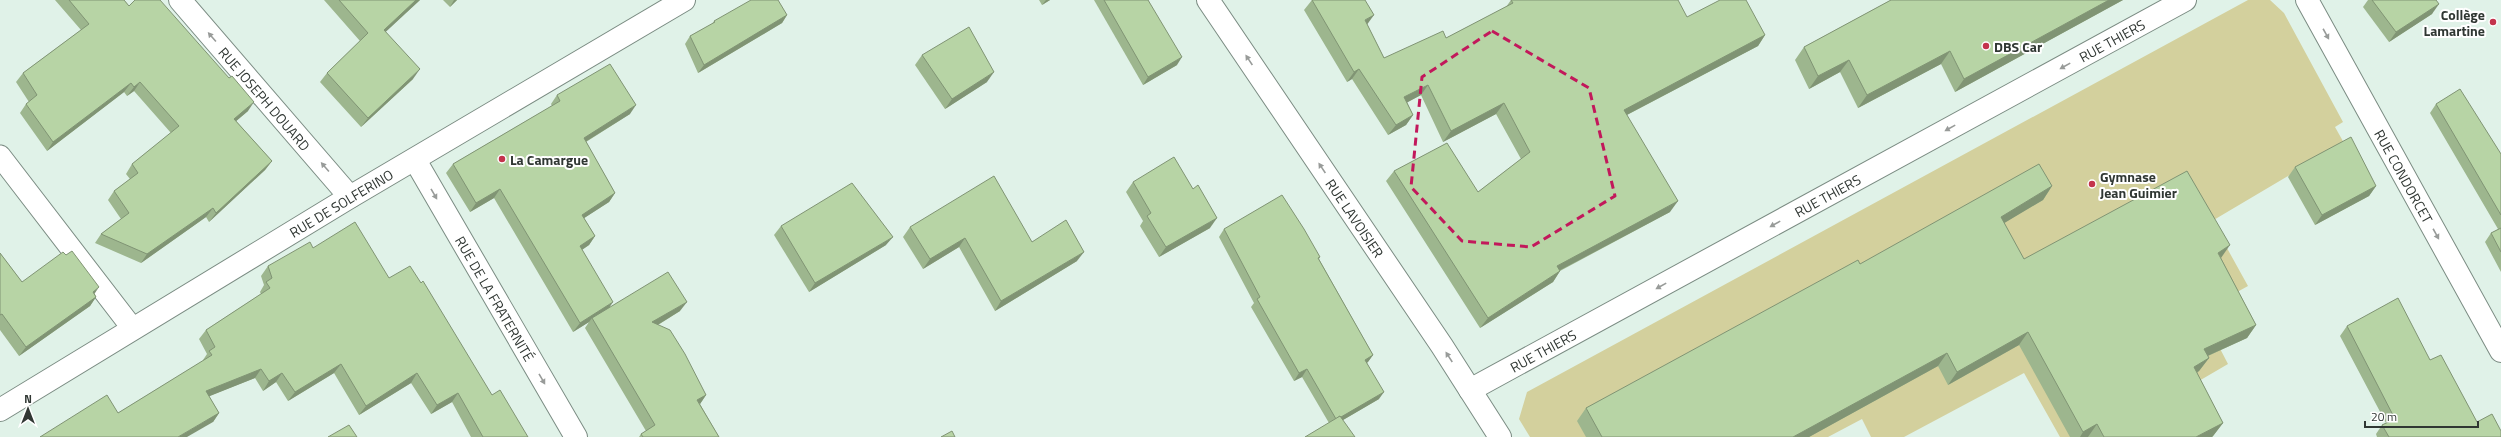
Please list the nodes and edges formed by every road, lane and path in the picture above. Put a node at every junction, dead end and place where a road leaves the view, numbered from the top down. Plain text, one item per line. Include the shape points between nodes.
1 (180, 0) edge
2 (684, 0) edge
3 (1208, 0) edge
4 (2185, 0) edge
5 (2307, 0) edge
6 (0, 156) edge
7 (414, 160) junction
8 (350, 197) junction
9 (133, 329) junction
10 (2501, 351) edge
11 (1470, 390) junction
12 (0, 410) edge
13 (576, 437) edge
14 (1500, 437) edge

8 -> 1 street, RUE JOSEPH DOUARD
2 - 7 street, RUE DE SOLFERINO
11 -> 3 street, RUE LAVOISIER
4 -> 11 street, RUE THIERS
5 -> 10 street, RUE CONDORCET
6 - 9 lane
7 - 8 street, RUE DE SOLFERINO
7 -> 13 street, RUE DE LA FRATERNITÉ
8 - 9 street, RUE DE SOLFERINO
9 - 12 street, RUE DE SOLFERINO
11 - 14 street, RUE LAVOISIER

